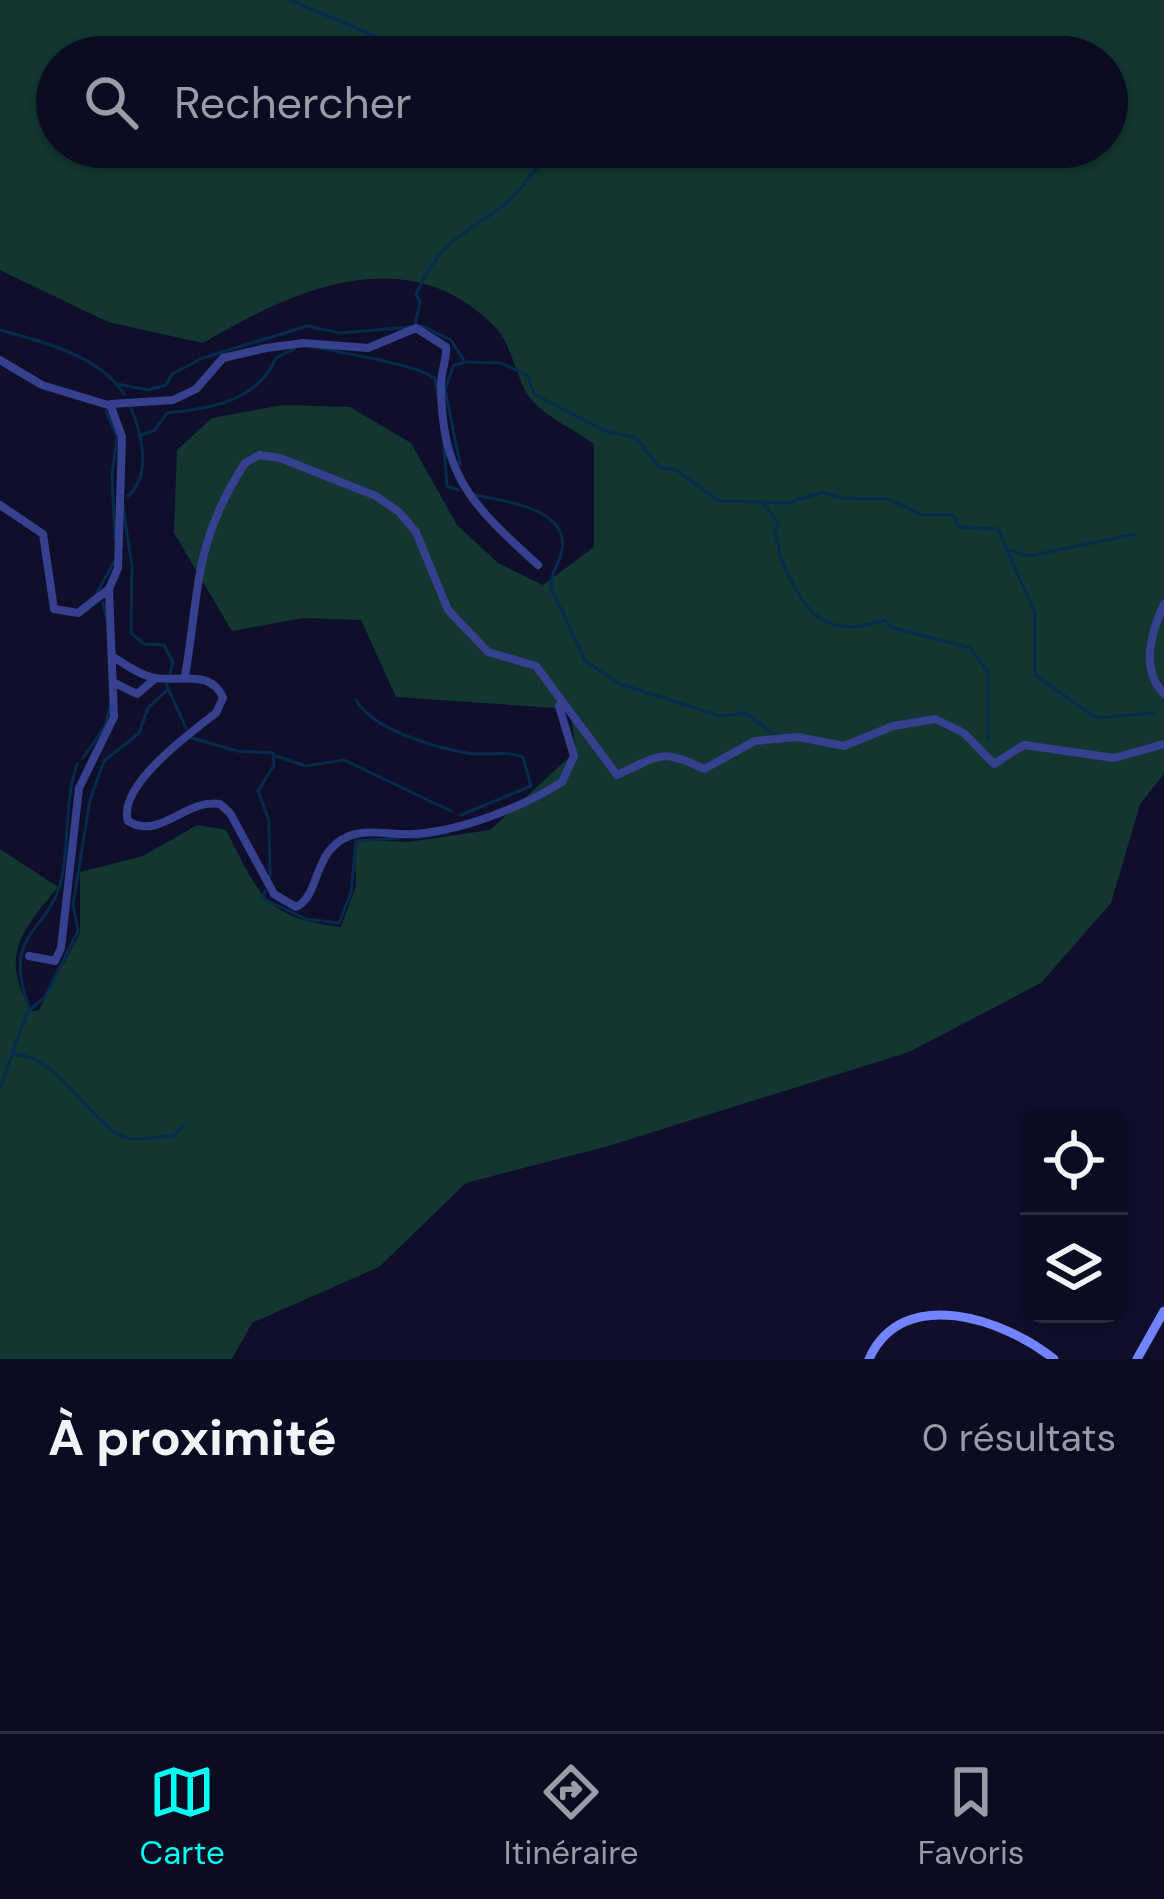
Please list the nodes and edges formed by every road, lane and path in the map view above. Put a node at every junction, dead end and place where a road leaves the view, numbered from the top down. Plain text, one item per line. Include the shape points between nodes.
1 (0, 361) edge
2 (110, 406) junction
3 (0, 505) edge
4 (538, 565) dead end
5 (110, 589) junction
6 (1164, 604) edge
7 (115, 658) junction
8 (185, 676) junction
9 (156, 678) junction
10 (115, 683) junction
11 (1164, 694) edge
12 (558, 702) junction
13 (1164, 744) edge
14 (28, 956) dead end
15 (1164, 1311) edge
16 (869, 1359) edge
17 (1054, 1359) edge
18 (1138, 1359) edge

1 - 2 street via 42,385
2 - 4 street via 186,395 235,354 304,343 368,348 406,330 426,331 446,349 441,385 462,488
2 - 5 street via 122,440 119,560
3 - 5 street via 43,534 56,610 78,614
5 - 7 street
6 - 11 street via 1149,664
7 - 9 street
7 - 10 street
8 - 9 street
8 - 12 street via 194,583 212,526 244,463 265,455 399,512 416,532 448,610 488,652 536,666
8 - 12 street via 217,686 222,705 135,788 126,818 149,827 220,804 274,895 296,907 306,902 321,861 345,838 427,833 562,782 574,756
9 - 10 street via 137,694
10 - 14 street via 113,720 79,788 61,949 55,961
12 - 13 street via 617,775 666,754 704,769 755,741 798,737 844,746 930,719 955,726 994,764 1024,745 1114,758
15 - 18 street
16 - 17 street via 892,1329 935,1312 1017,1336

